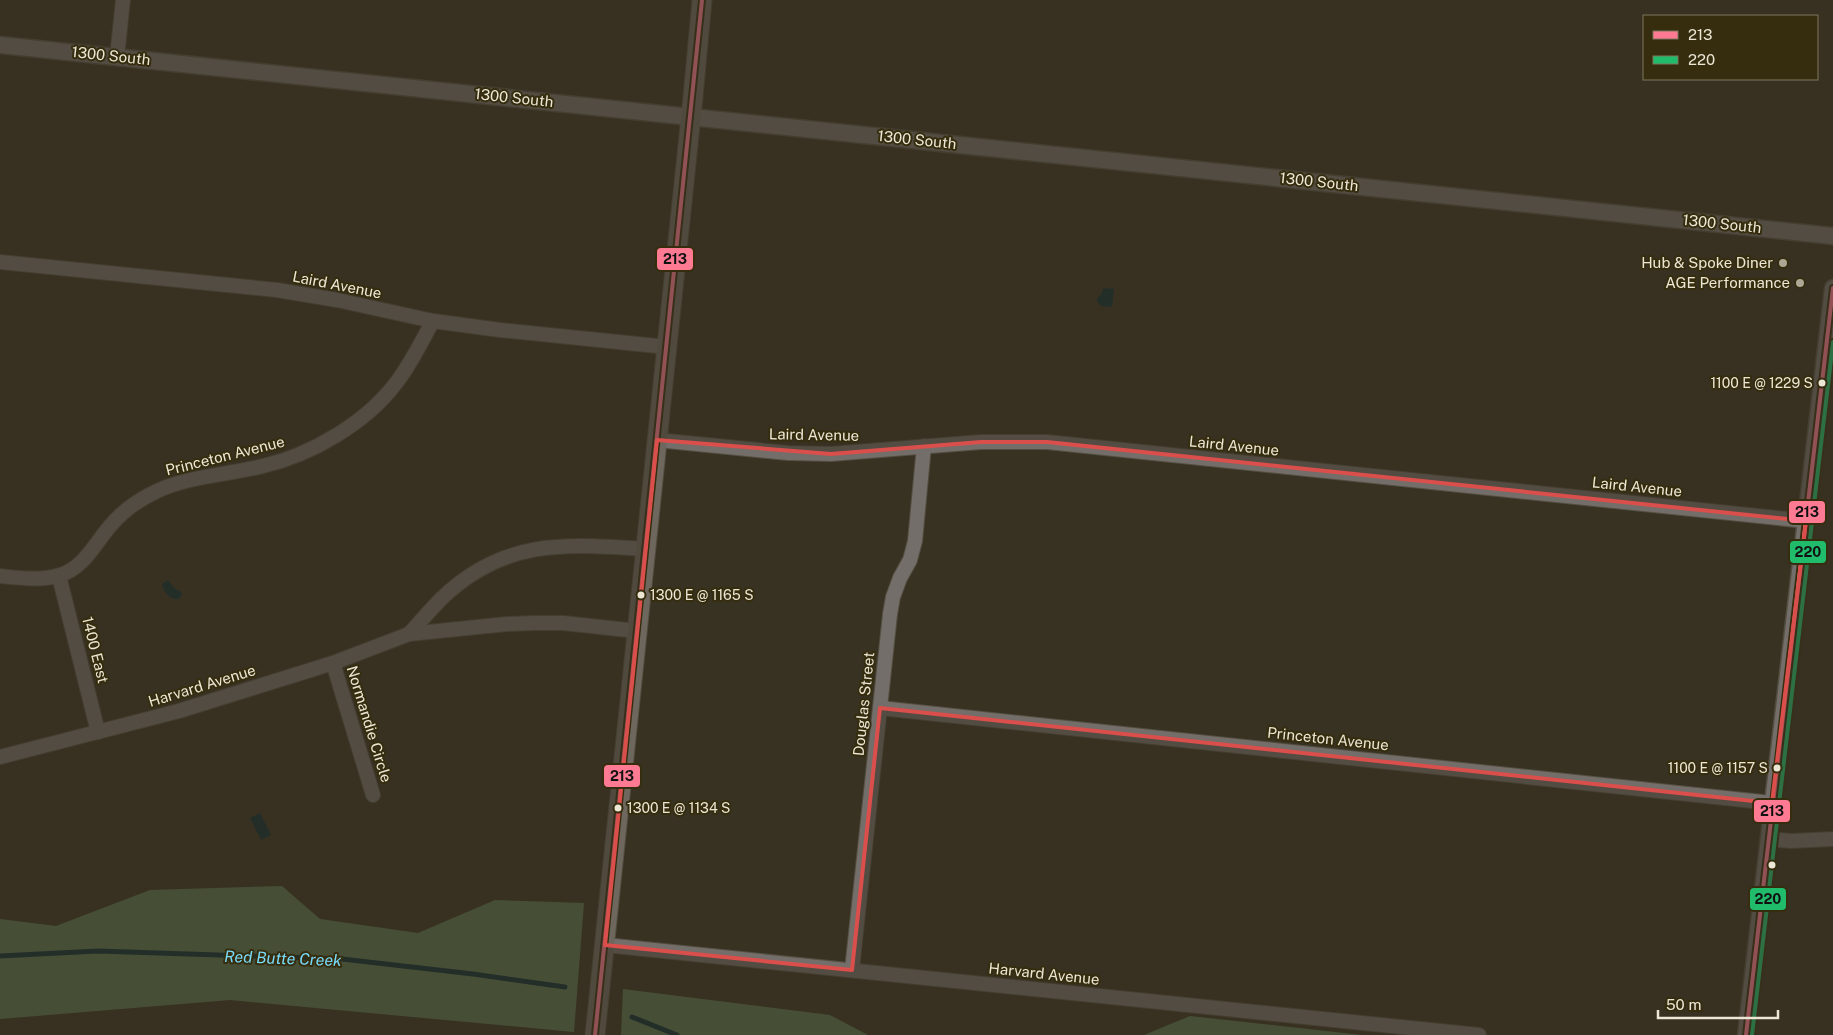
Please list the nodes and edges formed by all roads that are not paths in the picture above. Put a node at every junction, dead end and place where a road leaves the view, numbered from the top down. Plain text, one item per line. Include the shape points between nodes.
1 (123, 0) edge
2 (702, 0) edge
3 (0, 45) edge
4 (117, 57) junction
5 (691, 116) junction
6 (1833, 236) edge
7 (0, 262) edge
8 (1833, 288) edge
9 (433, 321) junction
10 (667, 347) junction
11 (657, 440) junction
12 (924, 446) junction
13 (1806, 521) junction
14 (646, 549) junction
15 (0, 576) edge
16 (59, 576) junction
17 (637, 631) junction
18 (409, 634) junction
19 (333, 663) junction
20 (880, 708) junction
21 (98, 732) junction
22 (0, 757) edge
23 (373, 795) dead end
24 (1772, 803) junction
25 (1768, 839) junction
26 (1833, 840) edge
27 (604, 945) junction
28 (852, 970) junction
29 (595, 1035) edge
30 (1479, 1035) edge
31 (1746, 1035) edge

1 - 4 street
2 - 5 main road
3 - 4 street, 1300 South
4 - 5 street, 1300 South
5 - 6 street, 1300 South
5 - 10 main road
7 - 9 street, Laird Avenue via 277,290
8 - 13 street
9 - 10 street, Laird Avenue
9 - 16 street, Princeton Avenue via 395,386 358,420 290,458 188,482 140,500 111,524 79,565
10 - 11 main road
11 - 12 street, Laird Avenue via 808,454 848,454
11 - 14 main road
12 - 13 street, Laird Avenue via 1047,442
12 - 20 street, Douglas Street via 917,530 913,551 891,606
13 - 24 street
14 - 17 main road
14 - 18 street, Harvard Avenue via 564,545 542,547 497,561 478,570 442,598
15 - 16 street, Princeton Avenue
16 - 21 street, 1400 East
17 - 18 street, Harvard Avenue via 535,623
17 - 27 main road
18 - 19 street, Harvard Avenue
19 - 21 street, Harvard Avenue via 179,711
19 - 23 street, Normandie Circle
20 - 24 street, Princeton Avenue
20 - 28 street, Douglas Street
21 - 22 street, Harvard Avenue
24 - 25 street
25 - 26 street
25 - 31 street
27 - 28 street, Harvard Avenue
27 - 29 main road
28 - 30 street, Harvard Avenue

